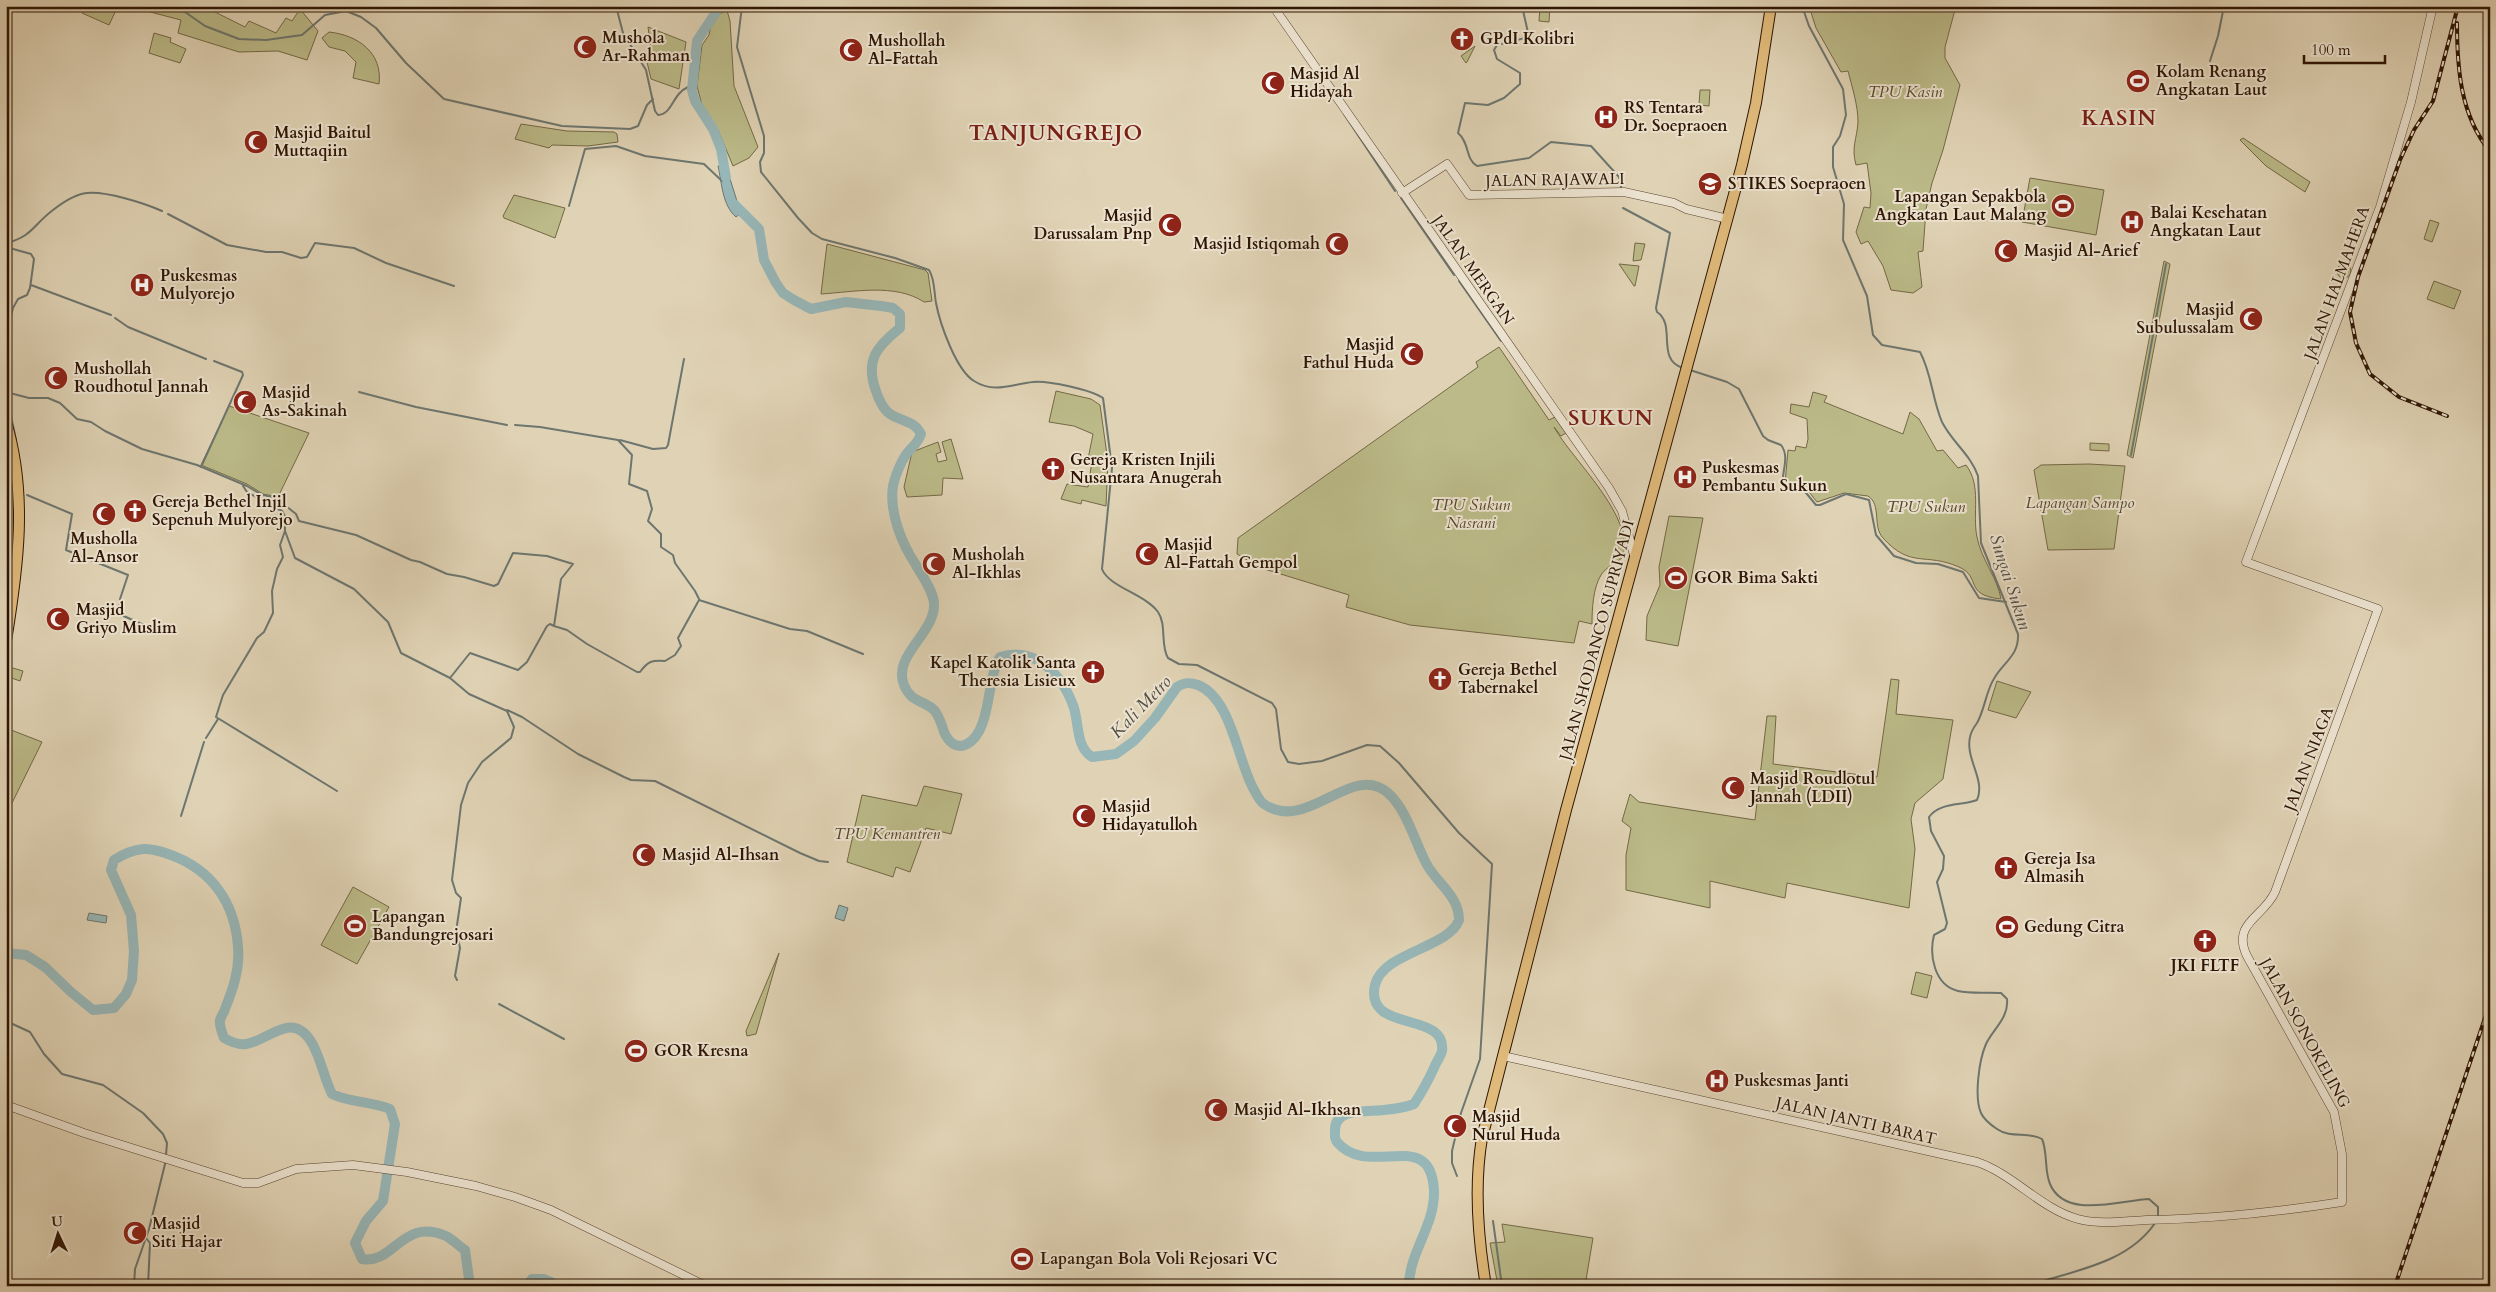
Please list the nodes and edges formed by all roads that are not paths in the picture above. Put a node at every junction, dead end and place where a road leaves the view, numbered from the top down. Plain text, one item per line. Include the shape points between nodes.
1 (1273, 6) edge
2 (1771, 6) edge
3 (2433, 6) edge
4 (1402, 193) junction
5 (1728, 219) junction
6 (6, 422) edge
7 (1635, 557) junction
8 (2378, 609) joint
9 (6, 641) edge
10 (2258, 913) joint
11 (1503, 1056) junction
12 (6, 1105) edge
13 (2342, 1202) joint
14 (706, 1286) edge
15 (1486, 1286) edge

1 - 4 street, JALAN MERGAN
2 - 5 main road, JALAN SHODANCO SUPRIYADI via 1750,133
3 - 8 street, JALAN HALMAHERA via 2380,207 2246,562
4 - 5 street, JALAN RAJAWALI via 1448,164 1469,195 1617,191
4 - 7 street, JALAN MERGAN via 1622,511
5 - 7 main road, JALAN SHODANCO SUPRIYADI
6 - 9 main road via 15,458 20,502 20,535
7 - 11 main road, JALAN SHODANCO SUPRIYADI
8 - 10 street, JALAN NIAGA via 2275,892 2269,904
10 - 13 street, JALAN SONOKELING via 2246,927 2243,948 2334,1112 2342,1154
11 - 13 street, JALAN JANTI BARAT via 1977,1162 1998,1170 2043,1201 2078,1219 2103,1222 2163,1220 2255,1214
11 - 15 main road, JALAN SHODANCO SUPRIYADI via 1480,1154 1480,1225
12 - 14 street via 247,1184 304,1167 368,1165 482,1188 531,1202 568,1218

